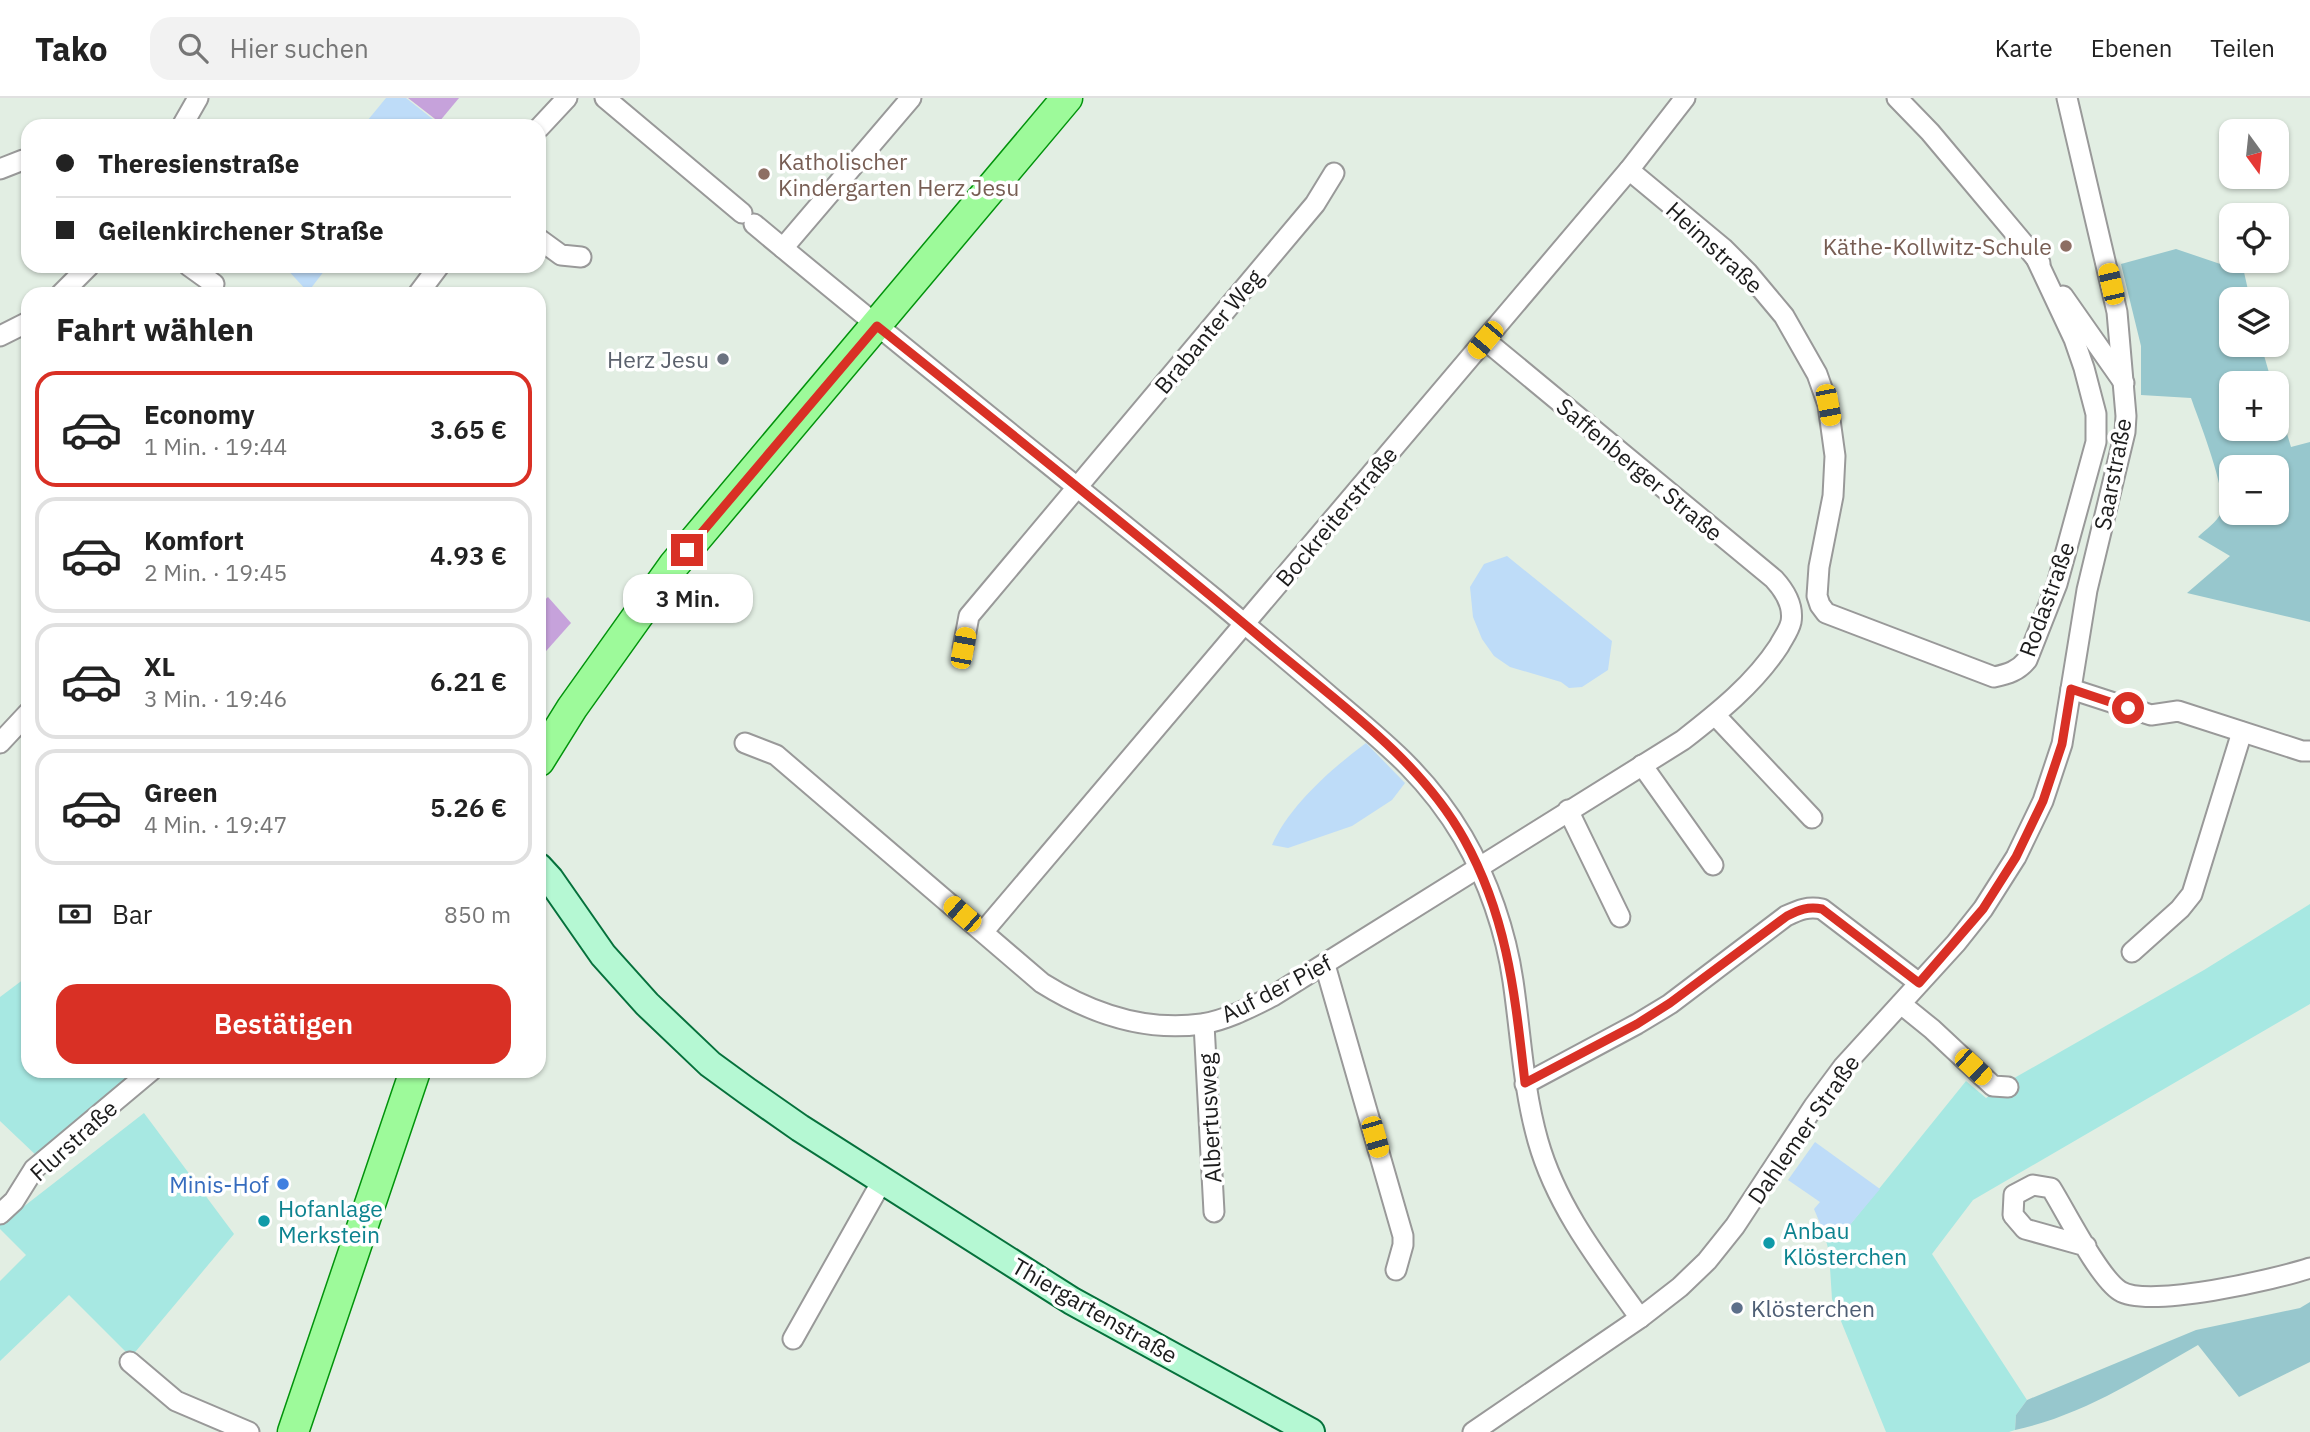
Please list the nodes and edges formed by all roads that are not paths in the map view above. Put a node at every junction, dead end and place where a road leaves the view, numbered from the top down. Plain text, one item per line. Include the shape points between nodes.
1 (198, 98) edge
2 (567, 98) edge
3 (605, 98) edge
4 (911, 98) edge
5 (1067, 98) edge
6 (1685, 98) edge
7 (1897, 98) edge
8 (2067, 98) edge
9 (186, 119) edge
10 (546, 120) edge
11 (21, 161) edge
12 (0, 169) edge
13 (1629, 170) junction
14 (1334, 173) dead end
15 (546, 244) edge
16 (783, 248) junction
17 (2034, 254) junction
18 (580, 257) dead end
19 (82, 273) edge
20 (199, 273) edge
21 (214, 284) dead end
22 (68, 287) edge
23 (877, 326) junction
24 (21, 327) edge
25 (0, 336) edge
26 (1485, 340) junction
27 (2125, 384) junction
28 (1077, 486) junction
29 (1790, 602) joint
30 (1826, 613) joint
31 (1245, 624) junction
32 (963, 648) dead end
33 (2072, 682) junction
34 (1715, 715) junction
35 (21, 720) edge
36 (2242, 732) junction
37 (0, 743) edge
38 (745, 743) dead end
39 (546, 750) edge
40 (2310, 751) edge
41 (1642, 765) junction
42 (1567, 810) junction
43 (1812, 818) dead end
44 (1713, 864) dead end
45 (1479, 868) junction
46 (546, 875) edge
47 (1620, 917) dead end
48 (983, 932) junction
49 (2132, 952) dead end
50 (1325, 965) junction
51 (1919, 983) junction
52 (1900, 1004) junction
53 (1204, 1024) junction
54 (143, 1078) edge
55 (413, 1078) edge
56 (1525, 1083) junction
57 (2008, 1087) dead end
58 (883, 1181) junction
59 (1214, 1212) dead end
60 (0, 1214) edge
61 (2086, 1246) dead end
62 (2310, 1268) edge
63 (1395, 1270) dead end
64 (1640, 1318) junction
65 (793, 1339) dead end
66 (130, 1362) dead end
67 (295, 1431) edge
68 (249, 1432) edge
69 (1311, 1432) edge
70 (1473, 1432) edge

1 - 9 street
2 - 10 street
3 - 16 street
4 - 16 street
5 - 23 main road
6 - 13 street, Bockreiterstraße
7 - 17 street, Saarstraße
8 - 27 street via 2117,312
11 - 12 street
13 - 26 street, Bockreiterstraße
13 - 30 street, Heimstraße via 1748,273 1784,316 1817,374 1828,405 1835,456 1816,596
14 - 28 street, Brabanter Weg via 1315,204
15 - 18 street via 561,255
16 - 23 street
17 - 27 street, Saarstraße
17 - 30 street, Rodastraße via 2084,368 2096,414 2096,442 2057,584 2027,660 2010,673 1994,677
19 - 22 street
20 - 21 street
23 - 28 street
23 - 39 main road via 666,575
24 - 25 street
26 - 29 street, Saffenberger Straße via 1774,579
26 - 31 street, Bockreiterstraße
27 - 33 street, Saarstraße via 2125,432 2087,590
28 - 31 street
28 - 32 street, Brabanter Weg via 969,616
29 - 34 street, Auf der Pief via 1791,622 1775,652
31 - 45 street via 1420,776 1449,814
31 - 48 street, Bockreiterstraße
33 - 36 street via 2151,715 2178,711
33 - 51 street, Dahlemer Straße via 2062,744 2043,801 2016,857 1983,909
34 - 41 street, Auf der Pief
34 - 43 street
35 - 37 street
36 - 40 street
36 - 49 street via 2192,894
38 - 48 street, Auf der Pief via 776,755
41 - 42 street, Auf der Pief
41 - 44 street
42 - 45 street, Auf der Pief
42 - 47 street
45 - 50 street, Auf der Pief
45 - 56 street via 1513,978
46 - 58 main road, Thiergartenstraße via 603,954 682,1039 747,1091
48 - 53 street, Auf der Pief via 1042,983 1083,1006 1141,1023
50 - 53 street, Auf der Pief via 1243,1010
50 - 63 street via 1403,1236
51 - 52 street, Dahlemer Straße
51 - 56 street via 1822,909 1800,910 1637,1024
52 - 57 street via 1993,1086
52 - 64 street, Dahlemer Straße via 1821,1096 1707,1261
53 - 59 street, Albertusweg
54 - 60 street, Flurstraße via 34,1169
55 - 67 main road
56 - 64 street via 1556,1191
58 - 65 street
58 - 69 main road, Thiergartenstraße via 1072,1301
61 - 62 street via 2119,1291 2137,1297 2236,1286
64 - 70 street, Dahlemer Straße
66 - 68 street via 176,1401

